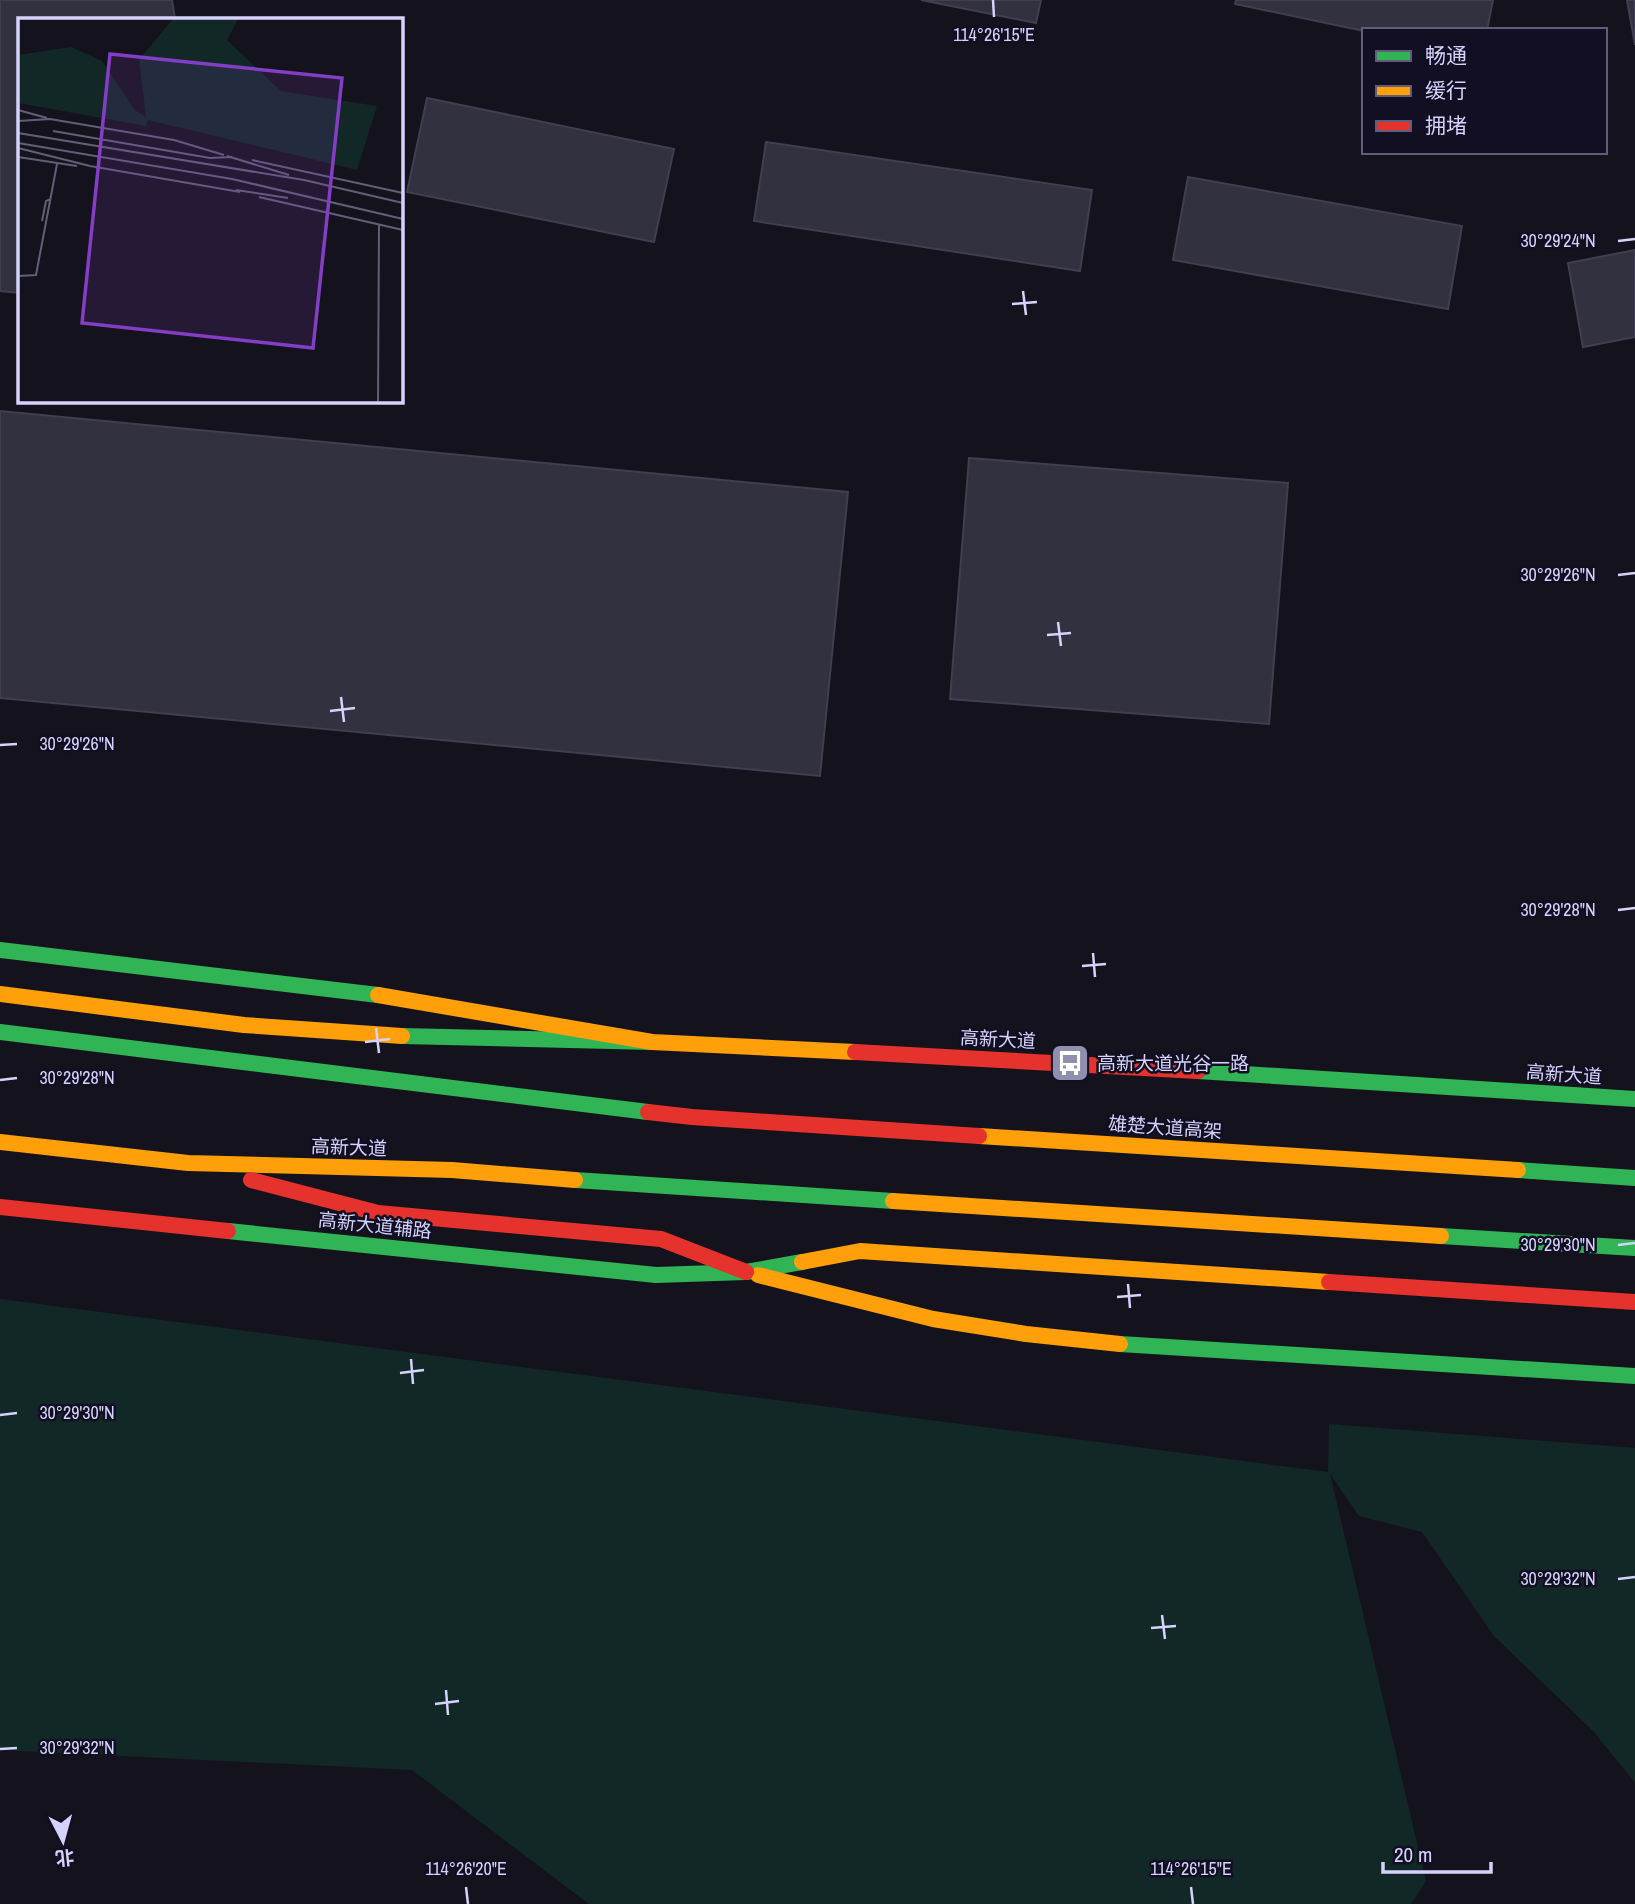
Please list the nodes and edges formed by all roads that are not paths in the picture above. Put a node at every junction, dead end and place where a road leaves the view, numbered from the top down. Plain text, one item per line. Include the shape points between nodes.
1 (0, 950) edge
2 (0, 994) edge
3 (0, 1032) edge
4 (652, 1042) junction
5 (1635, 1099) edge
6 (0, 1142) edge
7 (188, 1163) junction
8 (1635, 1178) edge
9 (0, 1207) edge
10 (1635, 1248) edge
11 (746, 1272) junction
12 (1635, 1302) edge
13 (1635, 1376) edge

1 - 4 main road via 378,995
2 - 4 main road via 257,1026 377,1035
3 - 8 main road, 雄楚大道高架 via 692,1117
4 - 5 main road, 高新大道
6 - 7 main road, 高新大道
7 - 10 main road, 高新大道 via 452,1170
7 - 11 main road via 378,1213 661,1239
9 - 11 main road, 高新大道辅路 via 656,1275
11 - 12 main road via 860,1251
11 - 13 main road via 933,1319 1026,1334 1112,1344

